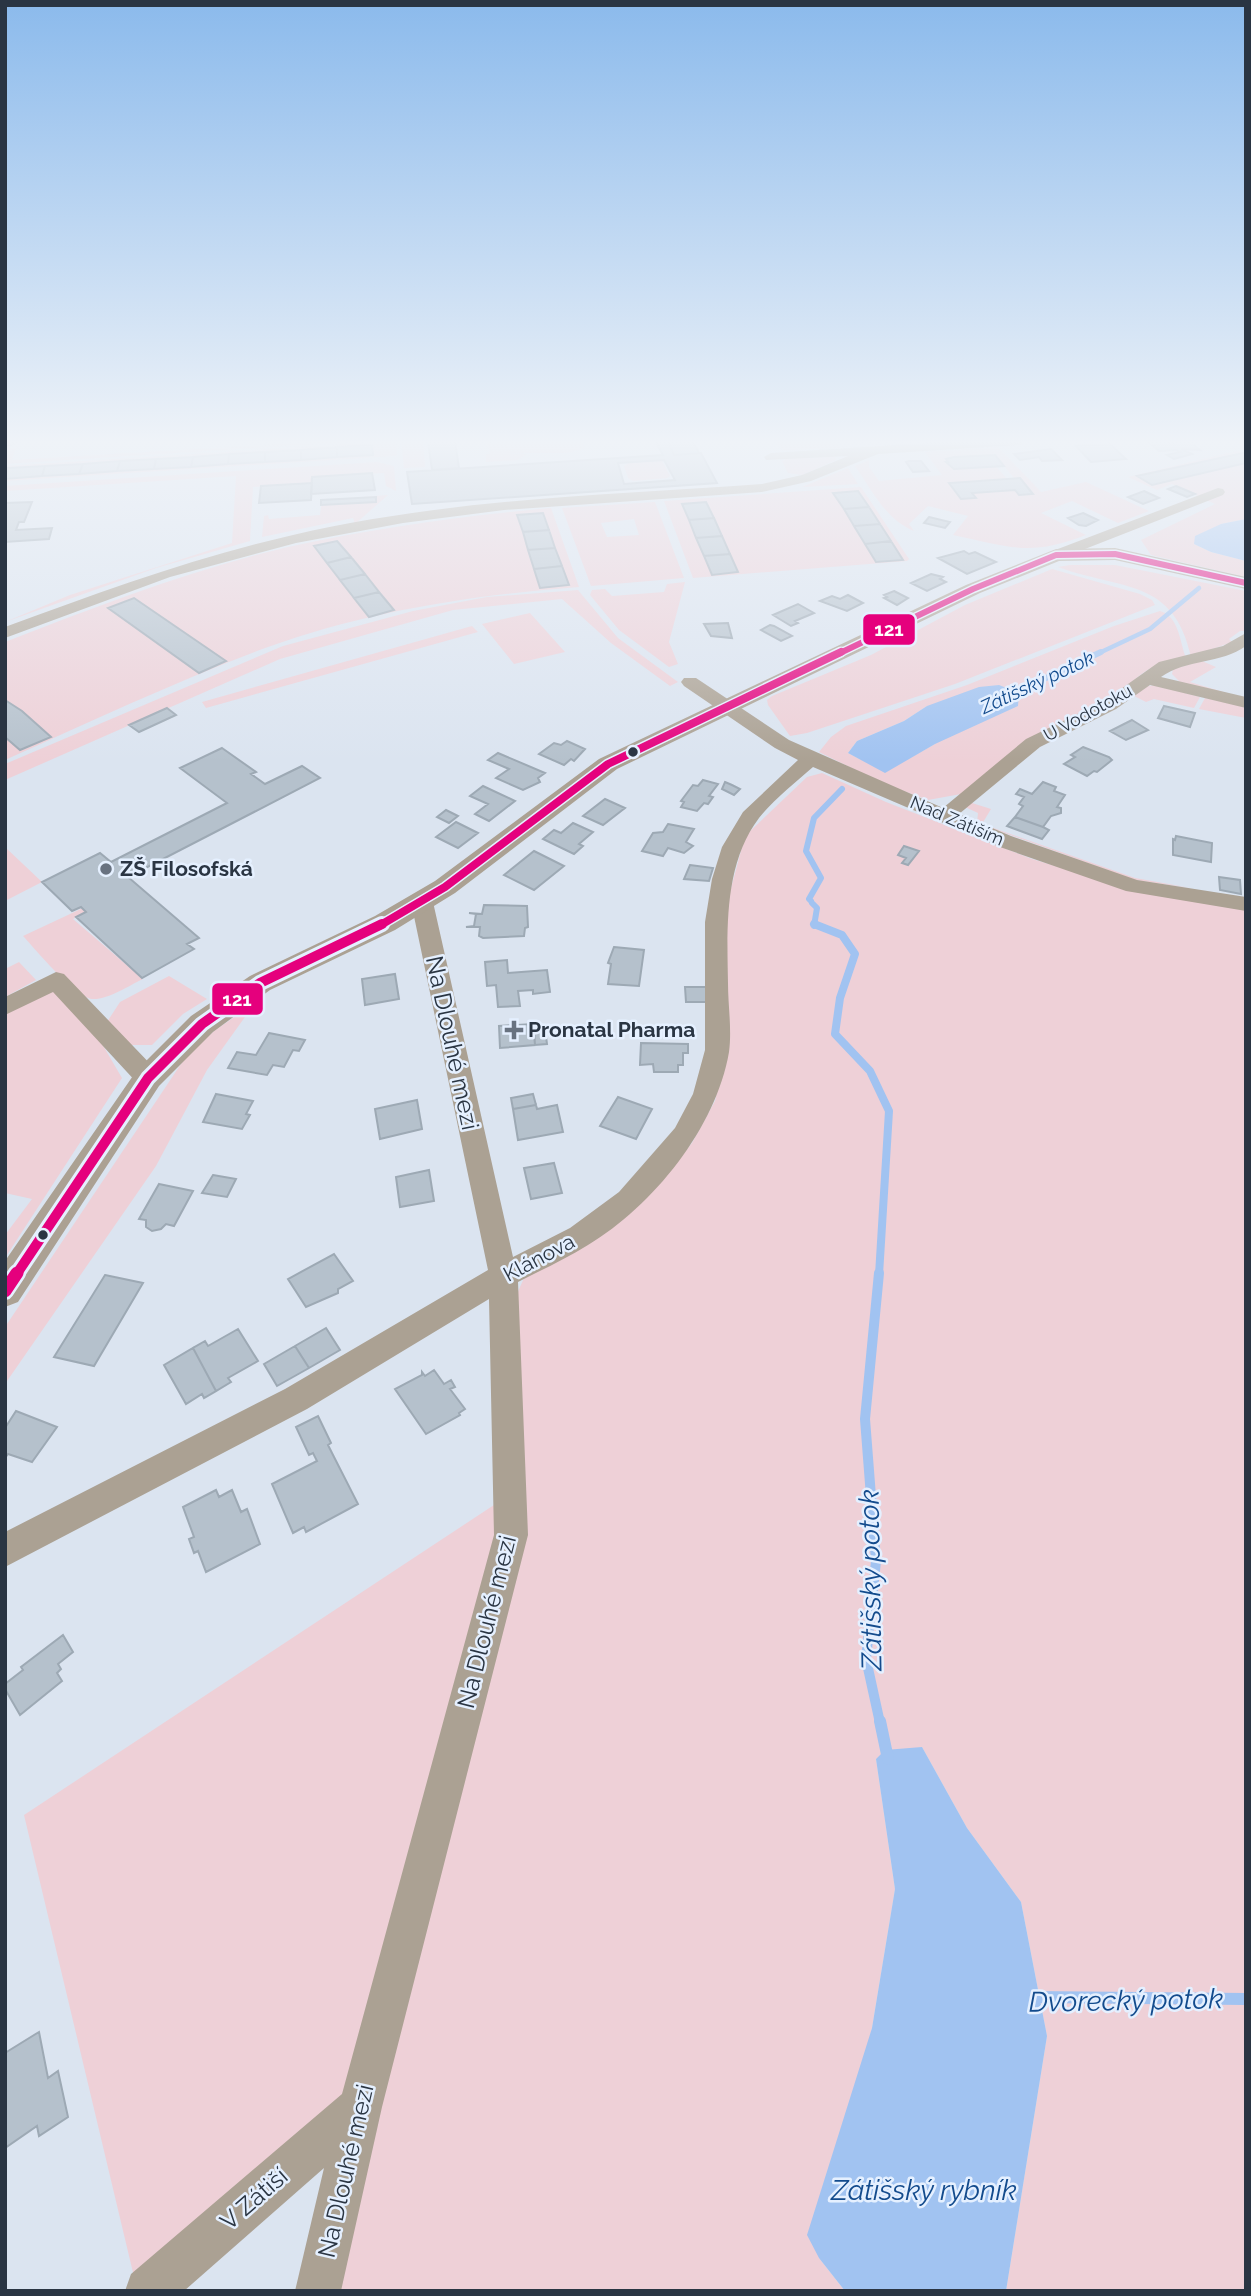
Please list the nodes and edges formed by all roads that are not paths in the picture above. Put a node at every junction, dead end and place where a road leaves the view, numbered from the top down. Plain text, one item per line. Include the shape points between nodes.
1 (256, 548) edge
2 (1074, 548) edge
3 (1118, 548) edge
4 (1056, 555) junction
5 (1133, 558) junction
6 (1246, 583) edge
7 (5, 633) edge
8 (1246, 638) edge
9 (1149, 679) junction
10 (690, 682) dead end
11 (1246, 703) edge
12 (727, 705) junction
13 (811, 759) junction
14 (946, 816) junction
15 (422, 902) junction
16 (1246, 904) edge
17 (5, 1007) edge
18 (148, 1078) junction
19 (503, 1276) junction
20 (5, 1291) edge
21 (5, 1550) edge
22 (360, 2107) junction
23 (148, 2291) edge
24 (318, 2291) edge

1 - 7 street via 164,574
2 - 4 street
3 - 5 street
4 - 5 street
4 - 12 street
5 - 6 street
8 - 9 street, U Vodotoku via 1229,650 1165,666
9 - 11 street
9 - 14 street, U Vodotoku via 1110,705 1033,743
10 - 12 street, Nad Zátiším
12 - 13 street, Nad Zátiším
12 - 15 street via 608,764
13 - 14 street, Nad Zátiším
13 - 19 street, Klánova via 750,816 732,847 716,922 717,1051 706,1094 684,1135 629,1200 580,1236
14 - 16 street, Nad Zátiším via 1134,886
15 - 18 street via 237,997 185,1039
15 - 19 street, Na Dlouhé mezi
17 - 18 street via 56,980
18 - 20 street
19 - 21 street, Klánova via 296,1399
19 - 22 street, Na Dlouhé mezi via 511,1535
22 - 23 street, V Zátiší
22 - 24 street, Na Dlouhé mezi

